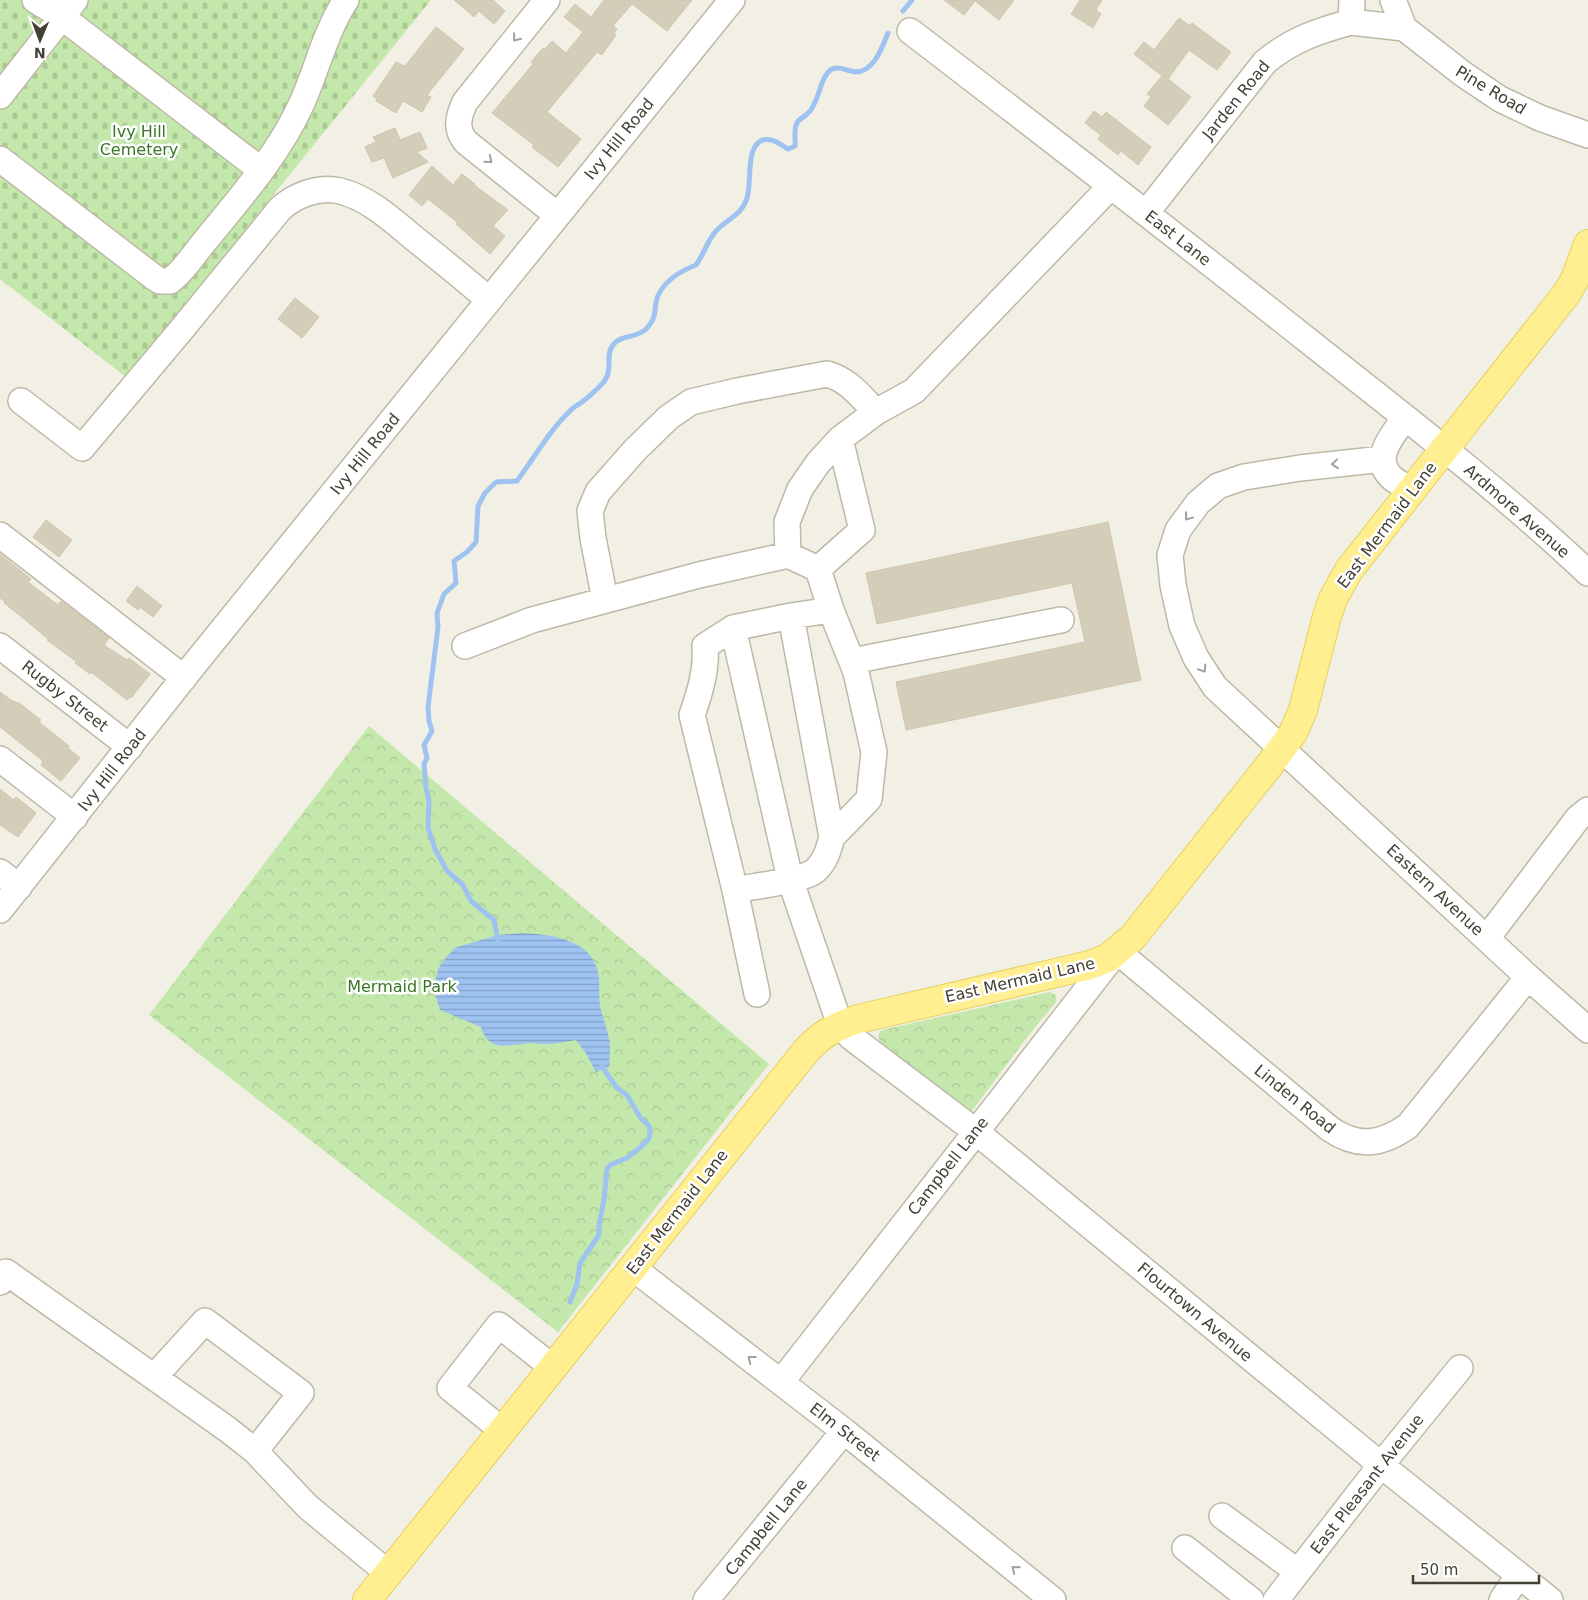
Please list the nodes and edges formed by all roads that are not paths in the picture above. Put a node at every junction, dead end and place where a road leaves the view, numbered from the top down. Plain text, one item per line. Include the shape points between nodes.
1 (35, 0) edge
2 (346, 0) edge
3 (547, 0) edge
4 (732, 0) edge
5 (1393, 0) edge
6 (69, 8) edge
7 (1352, 11) edge
8 (1404, 28) junction
9 (910, 31) dead end
10 (0, 96) edge
11 (1588, 135) edge
12 (0, 159) edge
13 (262, 170) junction
14 (1111, 186) junction
15 (1146, 213) junction
16 (557, 215) junction
17 (1588, 244) edge
18 (490, 300) junction
19 (21, 401) dead end
20 (876, 412) junction
21 (1406, 418) junction
22 (840, 439) junction
23 (1444, 449) junction
24 (1383, 459) junction
25 (1412, 490) junction
26 (0, 535) edge
27 (788, 555) junction
28 (818, 569) junction
29 (1588, 573) edge
30 (605, 600) junction
31 (831, 610) junction
32 (791, 616) junction
33 (1061, 620) dead end
34 (733, 628) junction
35 (0, 646) edge
36 (465, 646) dead end
37 (852, 661) junction
38 (184, 678) junction
39 (130, 747) junction
40 (1283, 748) junction
41 (0, 759) edge
42 (1588, 810) edge
43 (75, 817) junction
44 (832, 837) junction
45 (9, 879) edge
46 (790, 879) junction
47 (735, 890) junction
48 (0, 910) edge
49 (1487, 938) junction
50 (1117, 951) junction
51 (1528, 977) junction
52 (757, 994) dead end
53 (840, 1025) junction
54 (1588, 1030) edge
55 (976, 1131) junction
56 (633, 1268) junction
57 (0, 1282) edge
58 (552, 1367) junction
59 (1460, 1368) dead end
60 (154, 1377) junction
61 (781, 1382) junction
62 (502, 1430) junction
63 (844, 1431) junction
64 (255, 1451) junction
65 (1381, 1465) junction
66 (1222, 1516) dead end
67 (1185, 1548) dead end
68 (1481, 1564) dead end
69 (1298, 1572) junction
70 (388, 1573) junction
71 (1510, 1588) edge
72 (367, 1600) edge
73 (706, 1600) edge
74 (1053, 1600) edge
75 (1251, 1600) edge
76 (1276, 1600) edge
77 (1550, 1600) edge

1 - 6 street
2 - 13 street via 292,123
3 -> 16 street via 465,102 458,124 466,142
4 - 16 street, Ivy Hill Road
5 - 8 street
6 - 10 street
6 - 13 street
7 - 8 street
7 - 15 street, Jarden Road via 1295,40 1265,62
8 - 11 street, Pine Road via 1500,99
9 - 14 street, East Lane
12 - 13 street via 130,260 165,282 178,273
14 - 15 street, East Lane
14 - 20 street via 914,391
15 - 21 street, East Lane
16 - 18 street, Ivy Hill Road
17 - 23 main road, East Mermaid Lane via 1567,293
18 - 19 street via 356,196 339,191 312,192 288,201 280,209 82,448
18 - 38 street, Ivy Hill Road
20 - 22 street
20 - 30 street via 852,387 827,374 691,402 669,417 598,492 590,511
21 - 23 street, East Lane
21 - 24 street via 1385,446
22 - 27 street via 800,489 787,522
22 - 28 street via 862,530
23 - 25 main road, East Mermaid Lane
23 - 29 street, Ardmore Avenue via 1494,488
24 - 25 street via 1391,477
24 -> 40 street, Eastern Avenue via 1244,477 1218,486 1198,503 1178,530 1170,555 1173,586 1182,626 1196,658 1215,687
25 - 40 main road, East Mermaid Lane via 1349,570 1337,592 1327,616 1303,710
26 - 38 street
27 - 28 street
27 - 30 street
28 - 31 street
30 - 36 street via 532,620
31 - 32 street
31 - 37 street
32 - 34 street
32 - 44 street
33 - 37 street
34 - 46 street
34 - 47 street via 705,646 701,688 692,715
35 - 39 street, Rugby Street
37 - 44 street via 874,752 869,799
38 - 39 street, Ivy Hill Road
39 - 43 street, Ivy Hill Road
40 - 49 street, Eastern Avenue
40 - 50 main road, East Mermaid Lane via 1133,937
41 - 43 street
42 - 49 street via 1578,818
43 - 45 street, Ivy Hill Road
44 - 46 street via 817,870
45 - 48 street, Ivy Hill Road
46 - 47 street
46 - 53 street
47 - 52 street
49 - 51 street, Eastern Avenue
50 - 51 street, Linden Road via 1330,1129 1361,1143 1386,1138 1408,1126
50 - 53 main road, East Mermaid Lane via 1100,962 1076,970
50 - 55 street, Campbell Lane
51 - 54 street, Eastern Avenue
53 - 55 street, Flourtown Avenue via 851,1037
53 - 56 main road, East Mermaid Lane via 818,1038 806,1051
55 - 61 street, Campbell Lane
55 - 65 street, Flourtown Avenue
56 - 58 main road, East Mermaid Lane
61 -> 56 street, Elm Street
57 - 60 street via 6,1272
58 - 62 main road, East Mermaid Lane
58 - 62 street via 500,1325 488,1339 450,1388
59 - 65 street, East Pleasant Avenue
60 - 64 street
60 - 64 street via 205,1321 301,1393
61 - 63 street, Elm Street
62 - 70 main road, East Mermaid Lane
63 - 73 street, Campbell Lane
74 -> 63 street, Elm Street
64 - 70 street via 308,1507
65 - 69 street, East Pleasant Avenue
65 - 71 street, Flourtown Avenue
66 - 69 street
67 - 75 street
68 - 71 street
69 - 76 street, East Pleasant Avenue
70 - 72 main road, East Mermaid Lane
71 - 77 street, Flourtown Avenue

